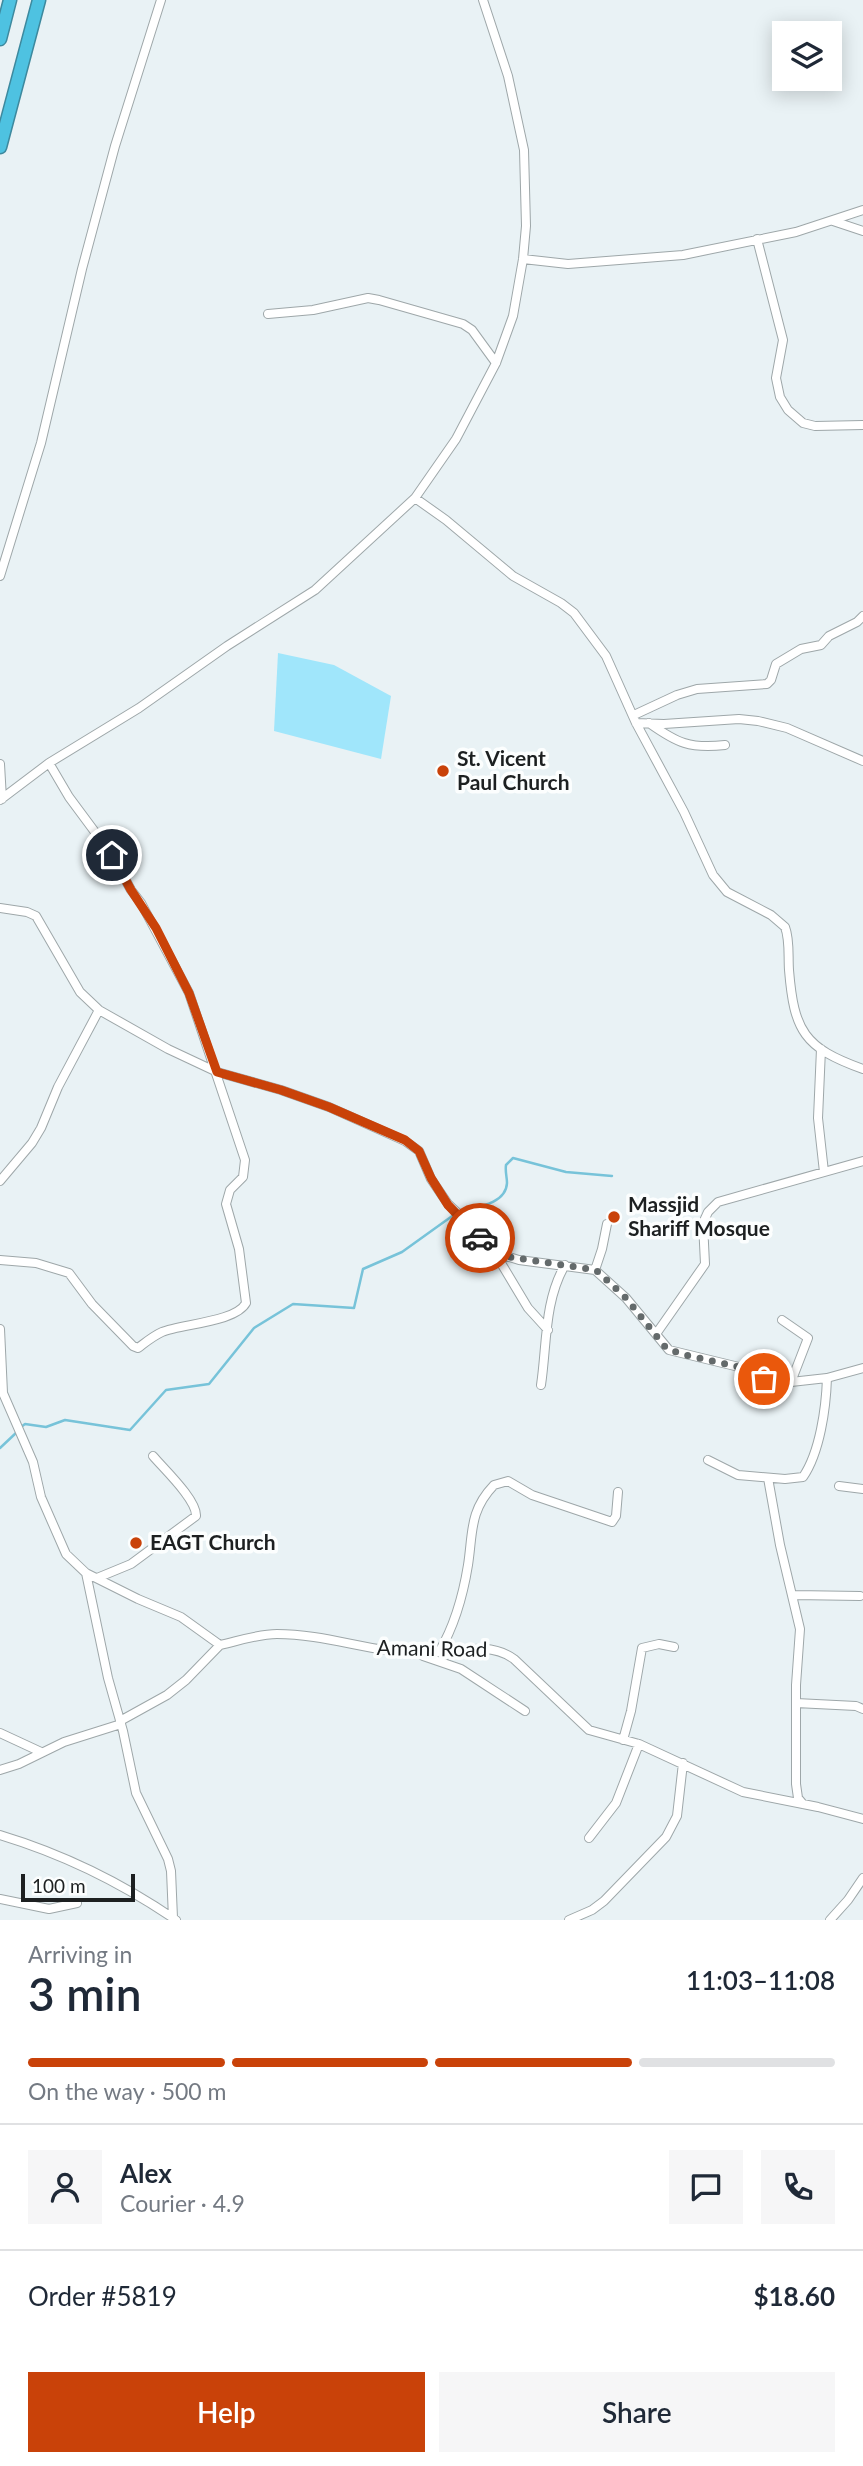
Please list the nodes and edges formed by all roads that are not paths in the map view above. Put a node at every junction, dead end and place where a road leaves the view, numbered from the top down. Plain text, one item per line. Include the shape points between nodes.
1 (10, 0) edge
2 (39, 0) edge
3 (161, 0) edge
4 (483, 0) edge
5 (0, 38) edge
6 (0, 147) edge
7 (863, 210) edge
8 (833, 221) junction
9 (863, 231) edge
10 (757, 239) junction
11 (523, 259) junction
12 (268, 314) dead end
13 (496, 363) junction
14 (863, 425) edge
15 (415, 498) junction
16 (0, 576) edge
17 (862, 618) edge
18 (635, 719) junction
19 (649, 723) junction
20 (725, 745) dead end
21 (863, 761) edge
22 (49, 763) junction
23 (0, 764) edge
24 (1, 800) edge
25 (0, 908) edge
26 (99, 1010) junction
27 (821, 1049) junction
28 (863, 1068) edge
29 (217, 1072) junction
30 (863, 1161) edge
31 (824, 1172) junction
32 (0, 1181) edge
33 (607, 1224) dead end
34 (495, 1253) junction
35 (0, 1259) edge
36 (565, 1265) junction
37 (596, 1270) junction
38 (782, 1320) dead end
39 (0, 1329) edge
40 (548, 1330) junction
41 (656, 1335) junction
42 (1, 1368) edge
43 (863, 1368) edge
44 (827, 1378) junction
45 (791, 1382) junction
46 (541, 1385) dead end
47 (153, 1455) dead end
48 (708, 1460) dead end
49 (768, 1478) junction
50 (839, 1486) dead end
51 (863, 1489) edge
52 (618, 1492) dead end
53 (86, 1573) junction
54 (97, 1578) junction
55 (794, 1595) junction
56 (860, 1596) dead end
57 (220, 1645) junction
58 (674, 1647) dead end
59 (439, 1652) junction
60 (413, 1653) junction
61 (796, 1703) junction
62 (863, 1709) edge
63 (525, 1711) dead end
64 (120, 1723) junction
65 (0, 1733) edge
66 (623, 1740) junction
67 (639, 1744) junction
68 (41, 1752) junction
69 (683, 1763) junction
70 (0, 1770) edge
71 (803, 1804) junction
72 (863, 1819) edge
73 (0, 1835) edge
74 (589, 1838) dead end
75 (863, 1878) edge
76 (0, 1899) edge
77 (77, 1903) dead end
78 (175, 1919) edge
79 (569, 1920) edge
80 (830, 1920) edge

1 - 5 highway
2 - 6 highway
3 - 16 street via 116,146 41,443
4 - 11 street via 508,76 524,150
7 - 8 street
8 - 9 street
8 - 10 street
10 - 11 street via 683,255 568,264
10 - 14 street via 783,340 776,378 780,397 803,423
11 - 13 street via 513,316
12 - 13 street via 379,300 463,324
13 - 15 street via 456,439
15 - 18 street via 513,576 574,613 607,656
15 - 22 street via 314,590
17 - 18 street via 821,645 801,649 776,664 767,684 698,689 677,695
18 - 19 street
18 - 27 street via 718,881 727,892 785,927 798,1020 806,1036
19 - 20 street via 686,745
19 - 21 street via 758,721 787,728
22 - 24 street
22 - 29 street via 156,928 189,993
23 - 24 street
25 - 26 street via 36,916 80,992
26 - 29 street
26 - 32 street via 41,1128
27 - 28 street
27 - 31 street via 818,1118
29 - 34 street via 329,1107 405,1140 419,1151 448,1205
29 - 35 street via 245,1160 246,1170 230,1190 226,1204 239,1249 244,1307 162,1332 138,1348 92,1304 69,1273
30 - 31 street
31 - 41 street via 714,1206 703,1223 705,1264
33 - 37 street
34 - 36 street
34 - 40 street via 528,1308
36 - 37 street
36 - 40 street via 555,1282
37 - 41 street
38 - 45 street via 808,1338
39 - 42 street
40 - 46 street
41 - 45 street via 675,1353 743,1368 773,1382
42 - 53 street via 3,1393 33,1462 51,1524 66,1554
43 - 44 street
44 - 45 street
44 - 49 street via 822,1423 803,1477
47 - 54 street via 188,1498 196,1516 131,1564
48 - 49 street via 738,1475
49 - 55 street via 779,1545
50 - 51 street
52 - 59 street via 617,1516 612,1522 532,1495 508,1481 494,1485 479,1506 456,1619
53 - 54 street
53 - 64 street
54 - 57 street via 181,1617
55 - 56 street
55 - 61 street via 801,1635
57 - 60 street, Amani Road via 285,1634
57 - 64 street via 167,1695
58 - 66 street via 642,1648
59 - 60 street, Amani Road
59 - 66 street, Amani Road via 502,1651 580,1723
60 - 63 street via 461,1669
61 - 62 street
61 - 71 street via 796,1784
64 - 68 street
64 - 78 street via 136,1793 168,1859
65 - 68 street
66 - 67 street, Amani Road
67 - 69 street, Amani Road
67 - 74 street via 617,1803
68 - 70 street
69 - 71 street, Amani Road via 743,1793
69 - 79 street via 677,1816 666,1837 604,1901
71 - 72 street, Amani Road
73 - 78 street via 66,1858
75 - 80 street
76 - 77 street via 49,1909

